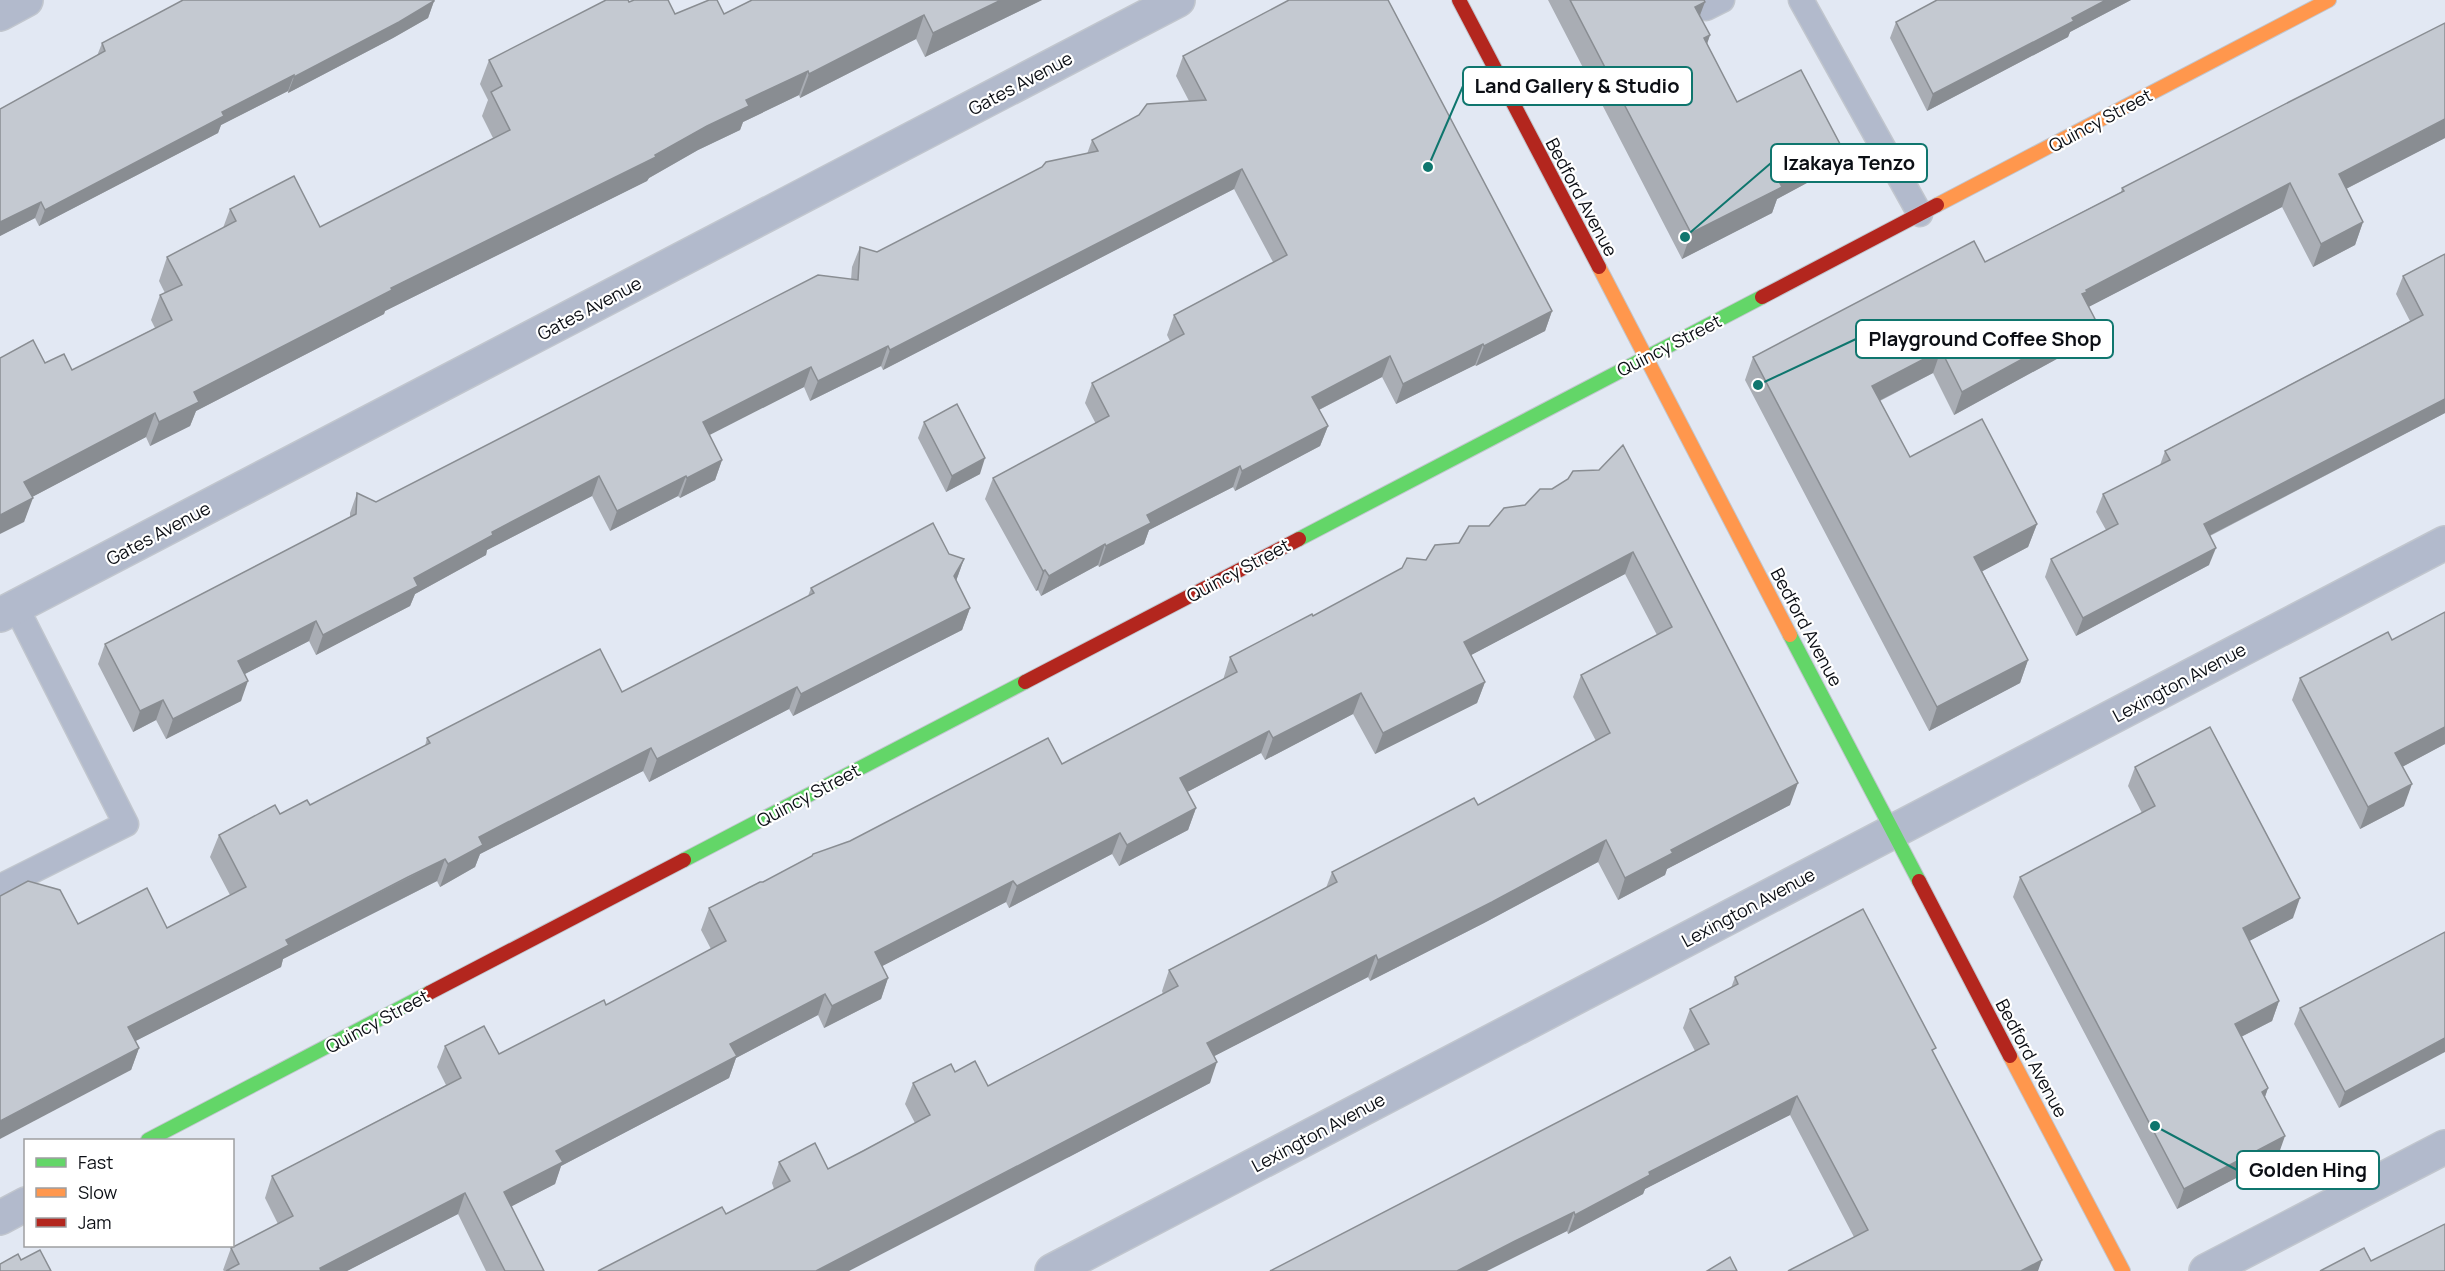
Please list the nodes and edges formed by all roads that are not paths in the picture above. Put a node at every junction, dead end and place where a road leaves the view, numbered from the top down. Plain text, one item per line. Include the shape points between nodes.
1 (26, 0) edge
2 (1178, 0) edge
3 (1459, 0) edge
4 (1802, 0) edge
5 (2329, 0) edge
6 (0, 14) edge
7 (1920, 214) junction
8 (1646, 358) junction
9 (2445, 543) edge
10 (8, 611) edge
11 (1893, 831) junction
12 (0, 887) edge
13 (150, 1139) edge
14 (2445, 1147) edge
15 (24, 1205) edge
16 (0, 1218) edge
17 (1052, 1271) edge
18 (2123, 1271) edge
19 (2206, 1271) edge

1 - 6 street
2 - 10 street, Gates Avenue
3 - 8 street, Bedford Avenue
4 - 7 lane
5 - 7 street, Quincy Street
7 - 8 street, Quincy Street
8 - 11 street, Bedford Avenue
8 - 13 street, Quincy Street
9 - 11 street, Lexington Avenue
10 - 12 lane via 126,824
11 - 17 street, Lexington Avenue
11 - 18 street, Bedford Avenue
14 - 19 street
15 - 16 street

